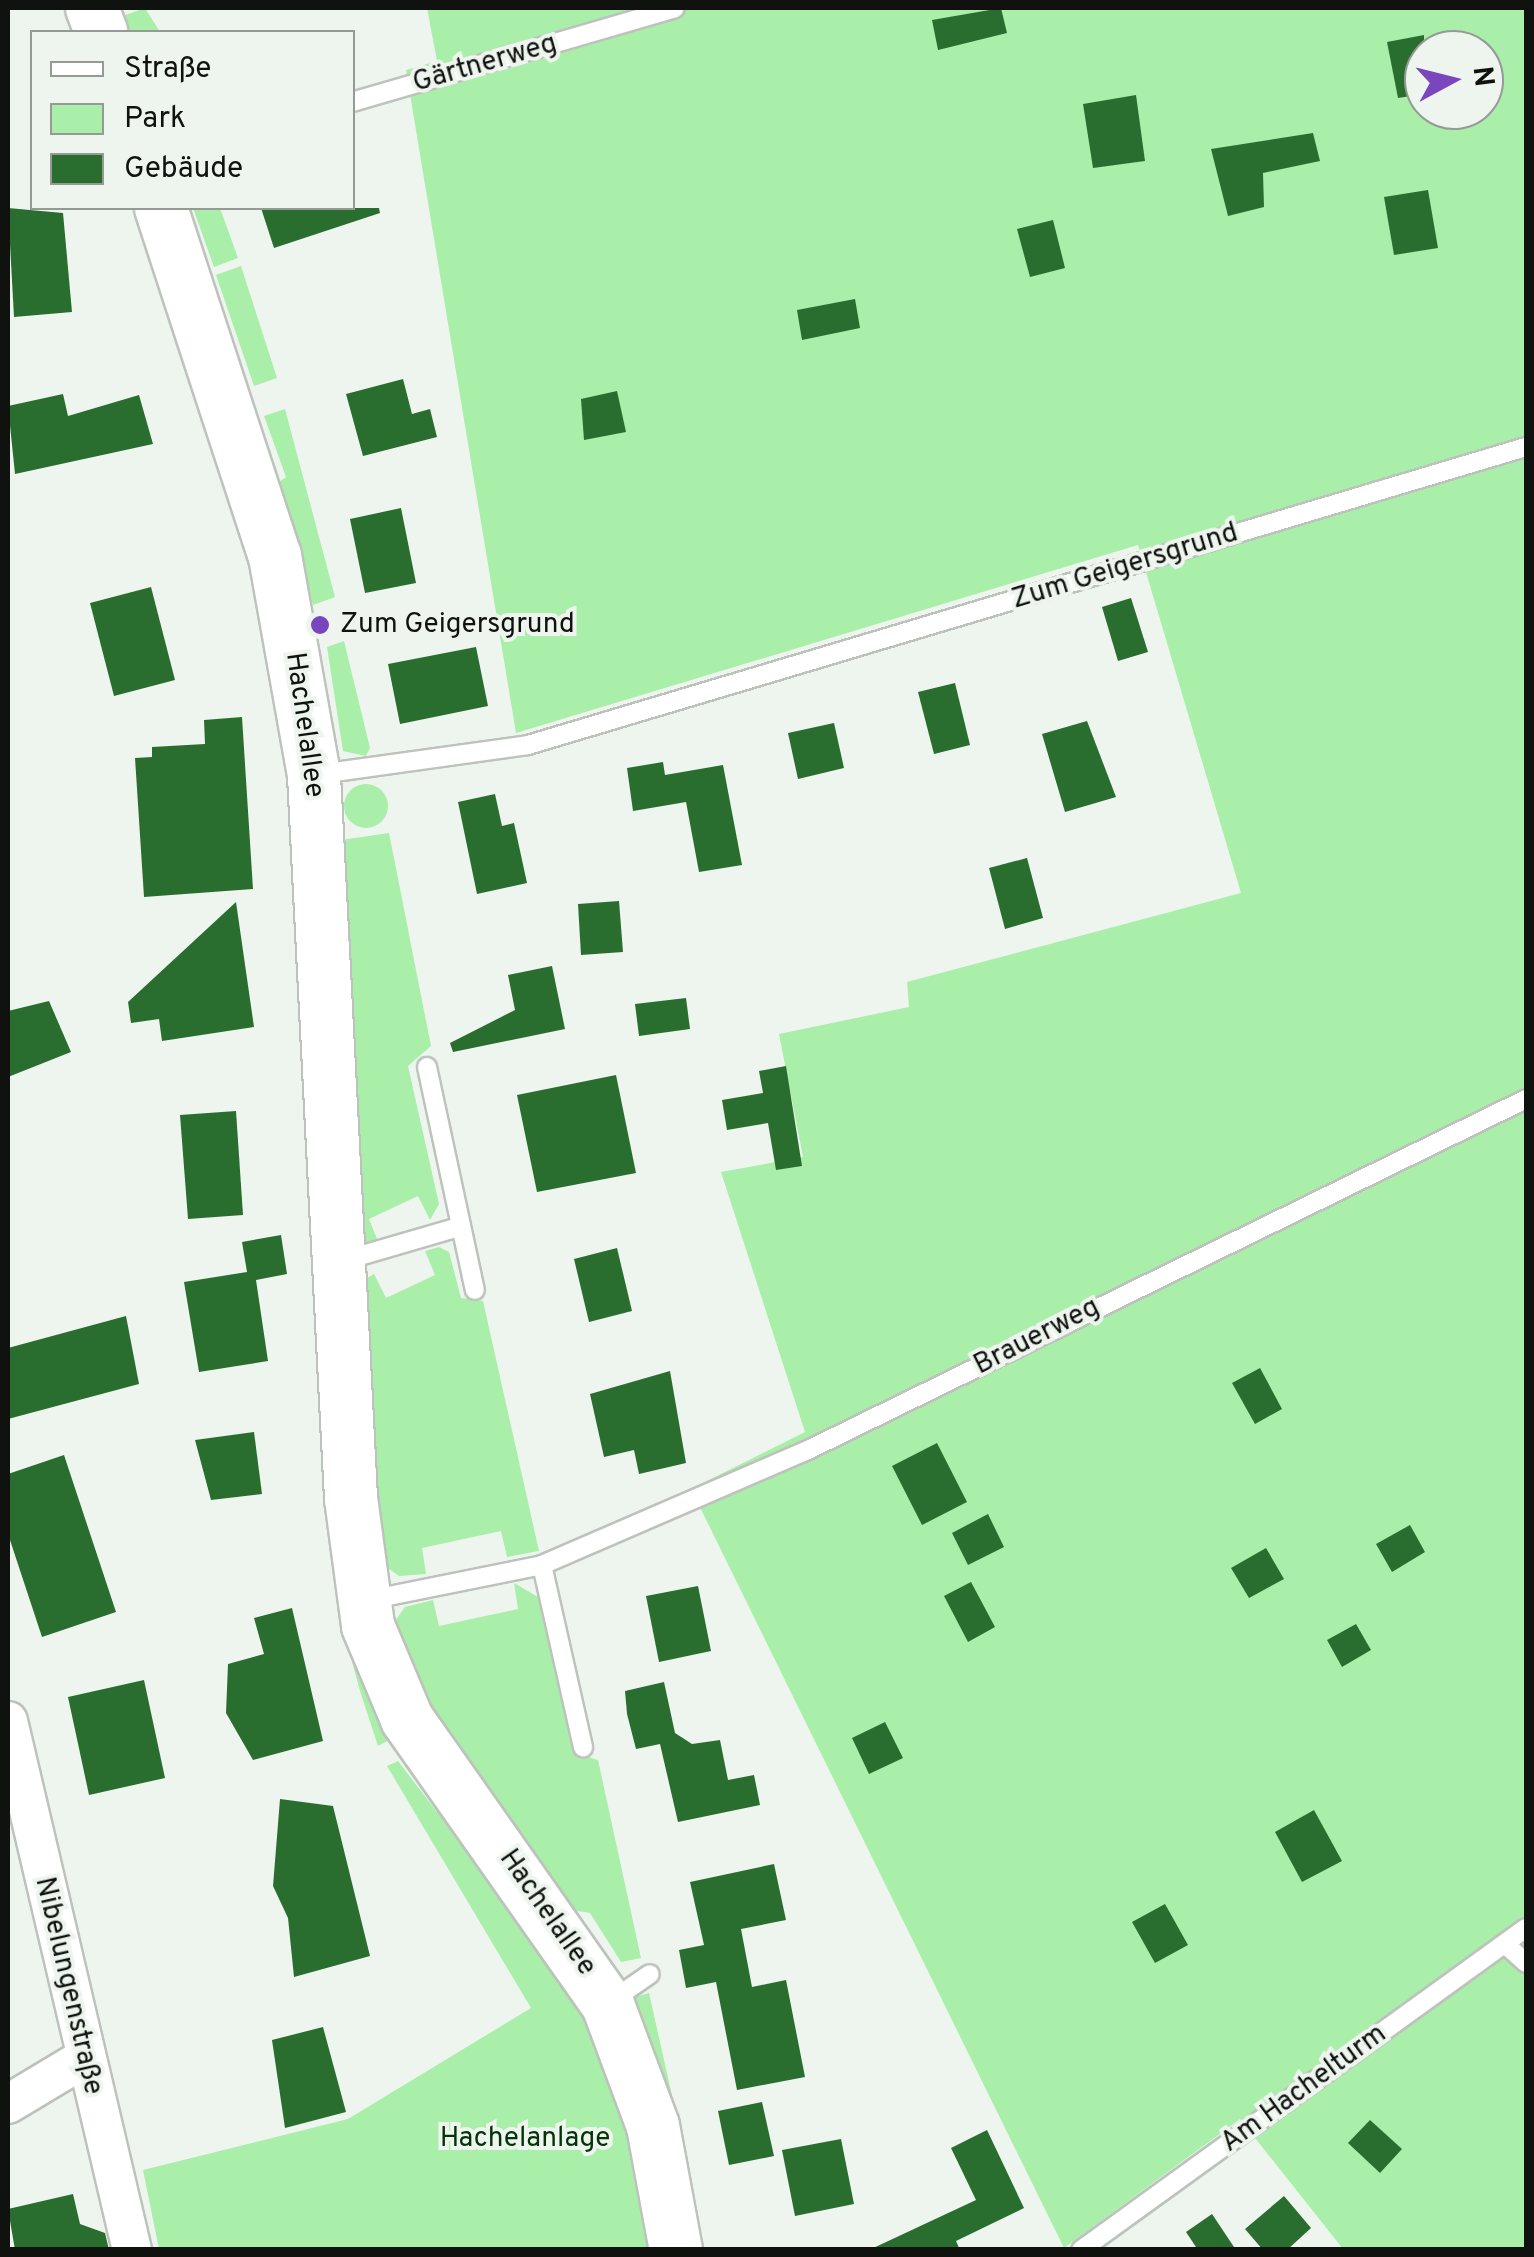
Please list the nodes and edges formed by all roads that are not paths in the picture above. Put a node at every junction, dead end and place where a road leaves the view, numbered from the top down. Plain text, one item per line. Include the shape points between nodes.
1 (676, 8) edge
2 (355, 101) edge
3 (162, 210) edge
4 (1526, 447) edge
5 (314, 774) junction
6 (427, 1068) dead end
7 (1526, 1099) edge
8 (459, 1227) junction
9 (337, 1263) junction
10 (476, 1290) dead end
11 (542, 1565) junction
12 (364, 1601) junction
13 (8, 1722) edge
14 (583, 1747) dead end
15 (1526, 1928) edge
16 (1505, 1944) junction
17 (1526, 1964) edge
18 (590, 1971) junction
19 (650, 1974) dead end
20 (84, 2059) junction
21 (8, 2104) edge
22 (132, 2250) edge
23 (676, 2250) edge
24 (1081, 2250) edge

1 - 2 lane, Gärtnerweg
3 - 5 street, Hachelallee via 254,454 313,696
4 - 5 lane, Zum Geigersgrund via 528,745
5 - 9 street, Hachelallee
6 - 8 lane
7 - 11 lane, Brauerweg via 808,1450
8 - 9 lane
8 - 10 lane
9 - 12 street, Hachelallee
11 - 12 lane
11 - 14 lane
12 - 18 street, Hachelallee via 392,1688 429,1770
13 - 20 street, Nibelungenstraße
15 - 16 lane, Am Hachelturm
16 - 17 lane
16 - 24 lane, Am Hachelturm
18 - 19 lane
18 - 23 street, Hachelallee via 652,2126
20 - 21 street
20 - 22 street, Nibelungenstraße

